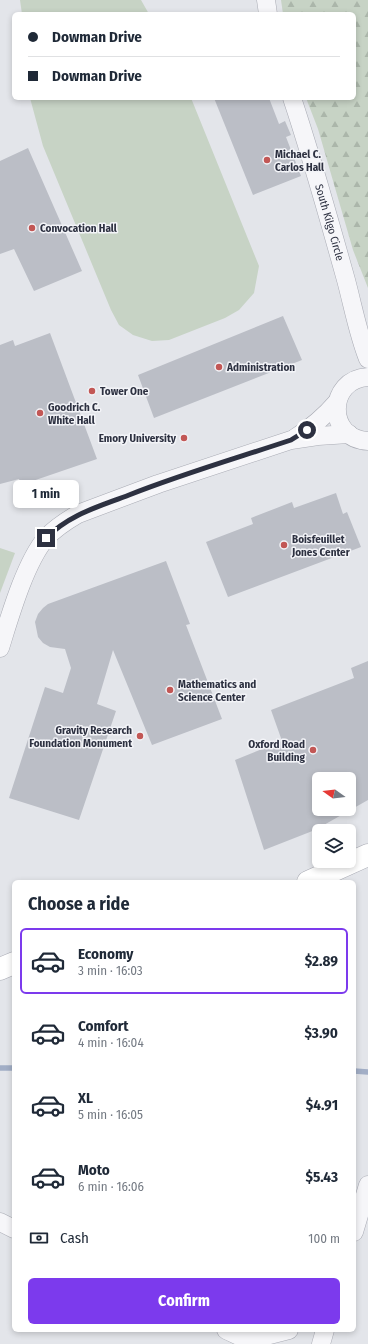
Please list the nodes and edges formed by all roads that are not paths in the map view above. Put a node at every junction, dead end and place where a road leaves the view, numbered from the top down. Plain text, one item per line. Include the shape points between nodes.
1 (266, 0) edge
2 (268, 12) edge
3 (293, 100) edge
4 (366, 354) edge
5 (362, 378) edge
6 (337, 402) junction
7 (349, 434) junction
8 (291, 440) junction
9 (368, 441) edge
10 (0, 648) edge
11 (362, 858) edge
12 (312, 880) edge
13 (368, 1185) edge
14 (0, 1222) edge
15 (356, 1225) edge
16 (12, 1228) edge
17 (229, 1332) edge
18 (281, 1332) edge
19 (325, 1332) edge
20 (245, 1341) edge
21 (321, 1344) edge

1 - 2 street
3 - 4 street, South Kilgo Circle
4 - 5 street, South Kilgo Circle
5 - 6 street via 346,386
6 - 7 street via 338,420
6 - 8 street via 307,430
7 - 8 street
7 - 9 street
8 - 10 street via 158,484 78,514 56,528 37,550 28,568
11 - 12 street
13 - 15 street
14 - 16 street
17 - 20 street
18 - 20 street
19 - 21 street

